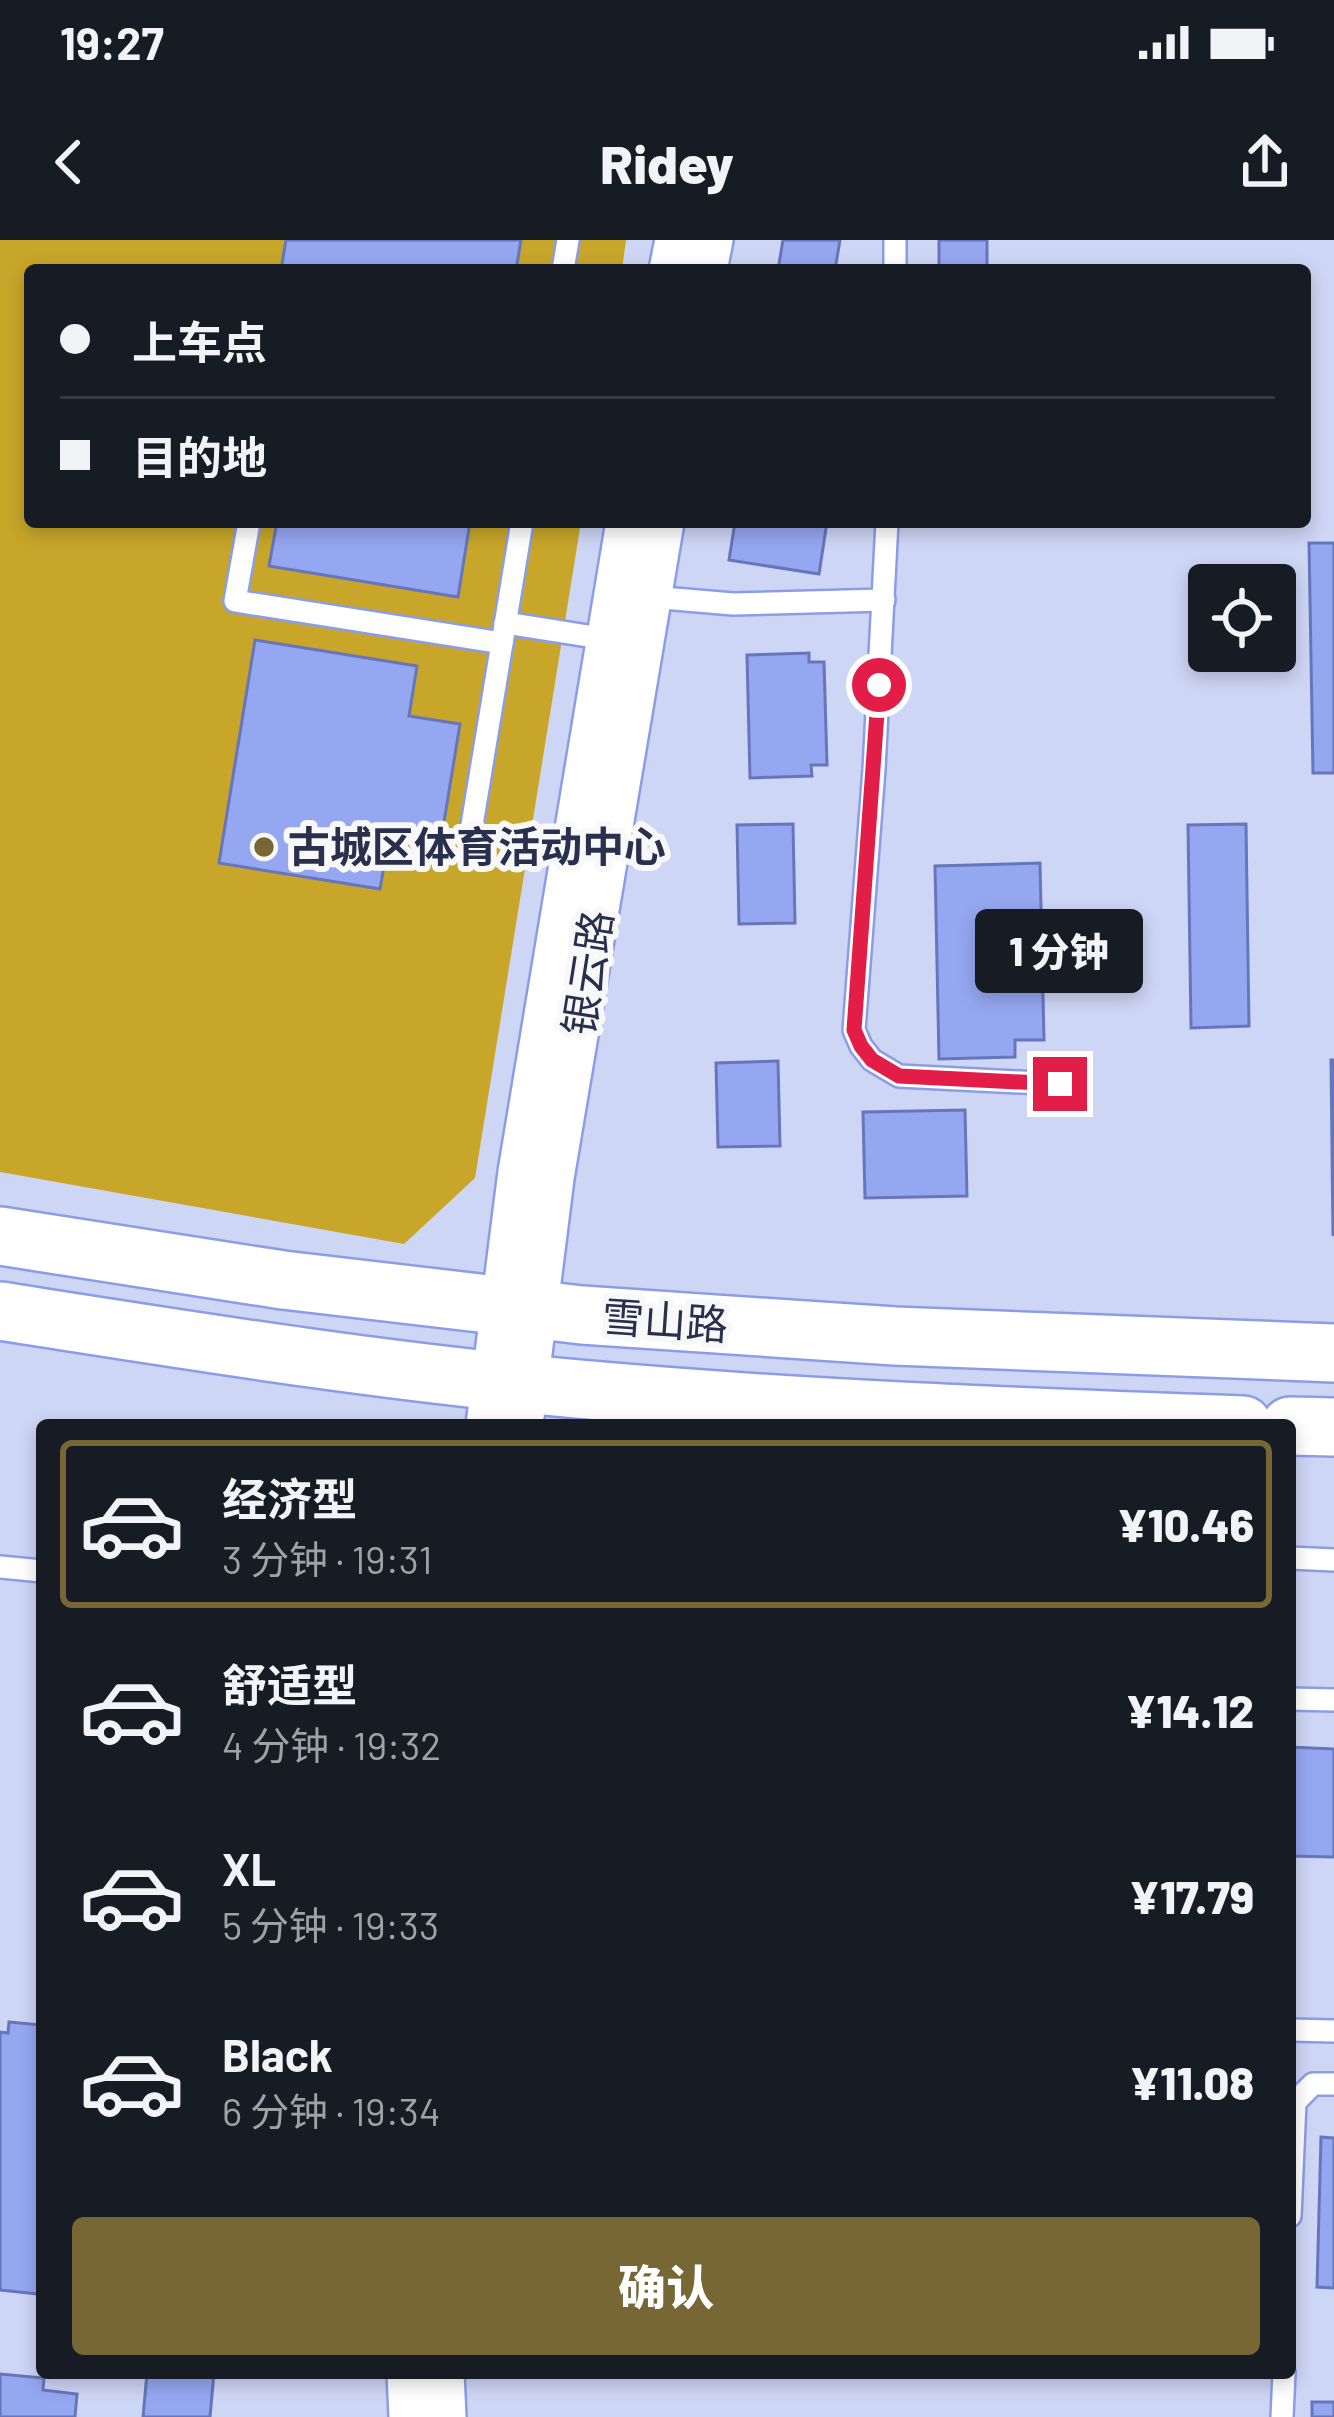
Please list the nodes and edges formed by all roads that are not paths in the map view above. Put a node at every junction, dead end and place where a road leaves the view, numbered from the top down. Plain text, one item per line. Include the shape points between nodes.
1 (248, 528) edge
2 (521, 528) edge
3 (625, 528) edge
4 (663, 528) edge
5 (887, 528) edge
6 (651, 597) junction
7 (884, 600) junction
8 (503, 633) junction
9 (607, 639) junction
10 (471, 831) dead end
11 (1060, 1084) dead end
12 (0, 1236) edge
13 (519, 1308) junction
14 (0, 1311) edge
15 (1334, 1353) edge
16 (507, 1404) edge
17 (981, 1419) edge
18 (1296, 1426) edge
19 (1334, 1427) edge
20 (1296, 1558) edge
21 (1334, 1560) edge
22 (0, 1567) edge
23 (36, 1570) edge
24 (1296, 1699) edge
25 (1334, 1700) edge
26 (1296, 2030) edge
27 (1334, 2032) edge
28 (1334, 2084) edge
29 (1296, 2100) edge
30 (407, 2379) edge
31 (444, 2379) edge
32 (1284, 2379) edge
33 (410, 2417) edge
34 (446, 2417) edge
35 (1282, 2417) edge

1 - 8 lane via 235,601
2 - 8 lane
3 - 9 street, 银云路
4 - 6 street, 银云路
5 - 7 lane
6 - 7 lane
6 - 13 street, 银云路 via 554,1178
7 - 11 lane via 854,1030 872,1060 899,1076
8 - 9 lane
8 - 10 lane
9 - 13 street, 银云路 via 521,1149
12 - 13 main road, 雪山路
13 - 15 main road, 雪山路 via 738,1328
13 - 16 street, 银云路
14 - 16 main road, 雪山路 via 273,1354
16 - 17 main road, 雪山路 via 733,1402
18 - 19 main road
20 - 21 lane
22 - 23 lane
24 - 25 lane
26 - 27 lane
28 - 29 lane via 1312,2084
30 - 33 street
31 - 34 street
32 - 35 lane

